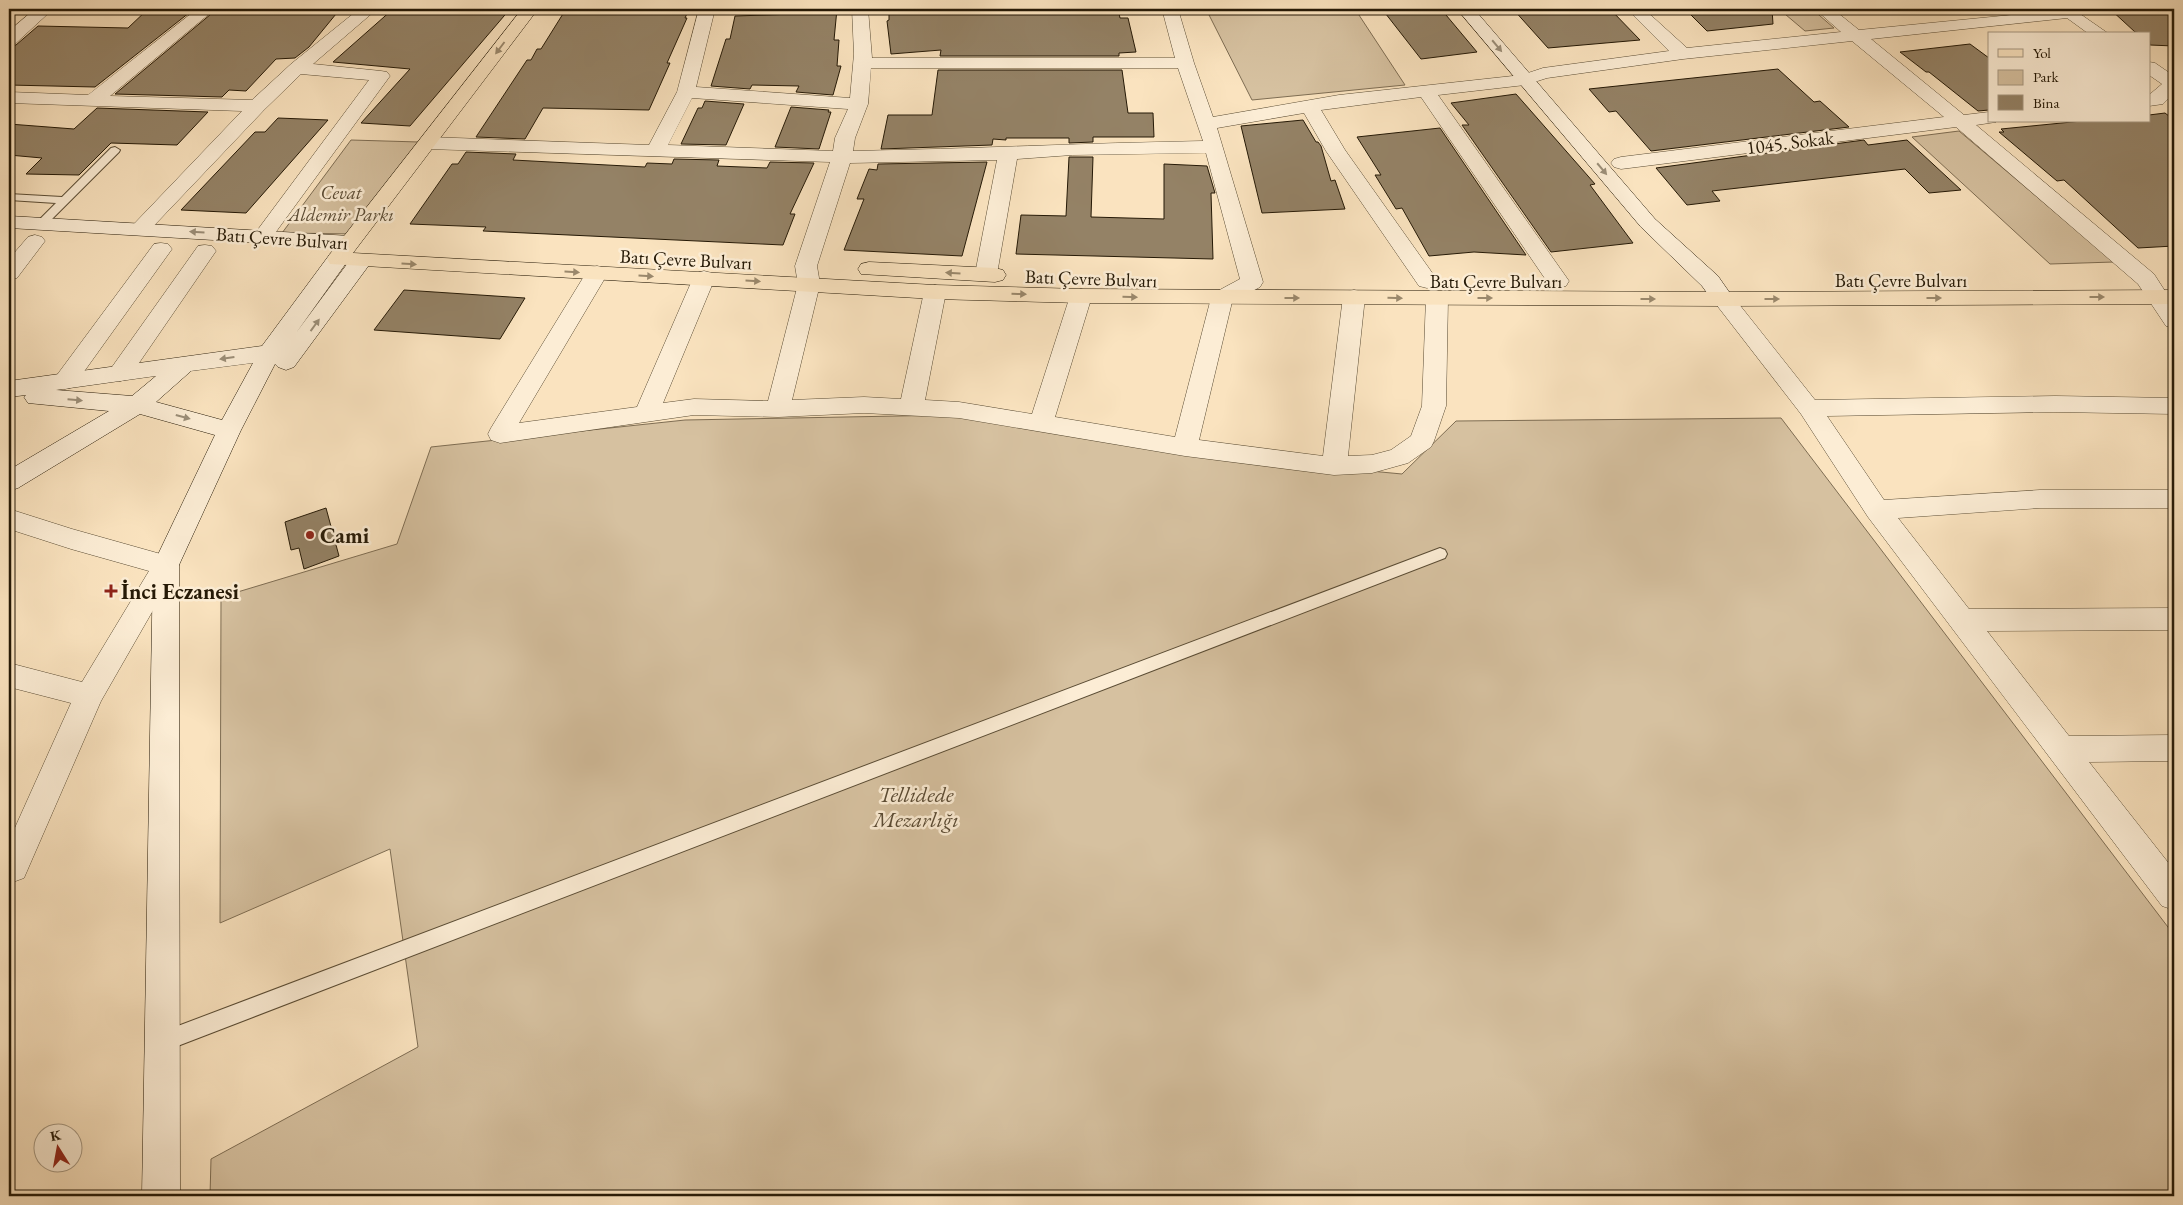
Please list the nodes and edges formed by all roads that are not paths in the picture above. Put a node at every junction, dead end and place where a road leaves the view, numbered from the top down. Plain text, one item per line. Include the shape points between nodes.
1 (45, 9) edge
2 (207, 9) edge
3 (369, 9) edge
4 (530, 9) edge
5 (548, 9) edge
6 (707, 9) edge
7 (860, 9) edge
8 (1170, 9) edge
9 (1465, 9) edge
10 (1485, 9) edge
11 (1635, 9) edge
12 (1823, 9) edge
13 (1943, 9) edge
14 (2067, 11) edge
15 (1964, 24) junction
16 (2098, 32) edge
17 (1857, 36) junction
18 (1983, 38) dead end
19 (9, 40) edge
20 (1683, 54) junction
21 (861, 63) junction
22 (1185, 63) junction
23 (297, 68) junction
24 (2150, 68) edge
25 (1534, 77) junction
26 (2174, 84) edge
27 (1426, 91) junction
28 (686, 92) junction
29 (10, 100) edge
30 (92, 101) junction
31 (2150, 101) edge
32 (859, 104) junction
33 (257, 106) junction
34 (1310, 106) junction
35 (1579, 114) dead end
36 (1988, 118) edge
37 (1960, 121) junction
38 (1206, 124) junction
39 (438, 144) junction
40 (1214, 147) junction
41 (115, 150) dead end
42 (655, 151) junction
43 (1008, 154) junction
44 (842, 157) junction
45 (9, 197) edge
46 (65, 200) junction
47 (9, 222) edge
48 (140, 229) junction
49 (38, 232) junction
50 (263, 236) junction
51 (9, 239) edge
52 (161, 249) junction
53 (205, 251) junction
54 (355, 252) junction
55 (9, 273) edge
56 (597, 274) junction
57 (986, 274) junction
58 (807, 275) junction
59 (704, 278) junction
60 (2174, 278) edge
61 (1558, 281) junction
62 (1252, 282) junction
63 (1432, 290) junction
64 (1716, 290) junction
65 (2159, 291) edge
66 (935, 292) junction
67 (1081, 296) junction
68 (1354, 297) junction
69 (1222, 298) junction
70 (2174, 321) edge
71 (297, 349) junction
72 (270, 352) junction
73 (185, 364) junction
74 (120, 373) junction
75 (65, 381) junction
76 (9, 389) edge
77 (9, 394) edge
78 (137, 405) junction
79 (2174, 406) edge
80 (911, 408) junction
81 (1808, 408) junction
82 (778, 409) junction
83 (646, 414) junction
84 (1041, 423) junction
85 (228, 430) junction
86 (1185, 447) junction
87 (1334, 466) junction
88 (9, 482) edge
89 (2174, 499) edge
90 (1876, 510) junction
91 (9, 519) edge
92 (1440, 554) dead end
93 (166, 565) junction
94 (2174, 619) edge
95 (1963, 620) junction
96 (9, 674) edge
97 (89, 696) junction
98 (2174, 748) edge
99 (2063, 749) junction
100 (10, 870) edge
101 (2174, 894) edge
102 (162, 1042) junction
103 (161, 1196) edge

1 - 19 street
2 - 30 street
3 - 23 street
4 -> 39 main road
5 - 39 main road
6 - 28 street
7 - 21 street
8 - 22 street
9 -> 25 street
10 - 25 street
11 - 20 street
12 - 17 street
13 - 15 street
14 - 15 street
14 - 16 street
15 - 17 street
15 - 18 street
17 - 20 street
17 - 37 street
20 - 25 street
21 - 22 street
21 - 32 street
22 - 38 street
23 - 33 street
23 - 50 street via 381,76
24 - 26 street
25 - 27 street
25 - 35 street
25 -> 64 street via 1648,223
26 - 31 street via 2156,100
27 - 34 street
27 - 61 street
28 - 32 street
28 - 42 street
29 - 30 street
30 - 33 street
32 - 44 street via 845,138
33 - 48 street
34 - 38 street
34 - 63 street via 1336,151
36 - 37 street, 1045. Sokak
37 - 64 street, 1045. Sokak via 1615,156 1671,223
37 - 65 street
38 - 40 street
39 - 42 street
39 - 54 main road
40 - 43 street via 1072,149
40 - 62 street
41 - 46 lane
42 - 44 street
43 - 44 street
43 - 57 street
44 - 58 street
45 - 46 lane
46 - 49 lane
47 - 49 street, Batı Çevre Bulvarı
48 - 49 street, Batı Çevre Bulvarı
50 -> 48 street, Batı Çevre Bulvarı
49 - 51 street, Batı Çevre Bulvarı
49 - 52 street, Batı Çevre Bulvarı
49 - 55 street
50 - 54 street, Batı Çevre Bulvarı
52 - 53 street, Batı Çevre Bulvarı
52 - 75 street
53 - 54 street, Batı Çevre Bulvarı
53 - 74 street
54 -> 56 main road, Batı Çevre Bulvarı
54 - 58 main road, Batı Çevre Bulvarı
71 -> 54 street
54 - 72 street
56 -> 59 main road, Batı Çevre Bulvarı
56 - 83 street via 500,434
57 -> 58 main road, Batı Çevre Bulvarı
57 - 62 main road, Batı Çevre Bulvarı
59 -> 58 main road, Batı Çevre Bulvarı
58 - 66 main road, Batı Çevre Bulvarı
58 - 82 street
59 - 83 street
60 - 65 main road, Batı Çevre Bulvarı
61 - 63 main road, Batı Çevre Bulvarı
61 - 64 main road, Batı Çevre Bulvarı
62 - 63 main road, Batı Çevre Bulvarı
62 - 69 street
63 -> 64 main road, Batı Çevre Bulvarı
68 -> 63 main road, Batı Çevre Bulvarı
63 - 87 street via 1434,406 1422,441 1400,457 1372,464
64 - 65 main road, Batı Çevre Bulvarı
64 - 81 street
65 - 70 street
66 -> 67 main road, Batı Çevre Bulvarı
66 - 80 street
67 -> 69 main road, Batı Çevre Bulvarı
67 - 84 street
69 -> 68 main road, Batı Çevre Bulvarı
68 - 87 street
69 - 86 street
71 - 72 street
71 - 85 street
72 -> 73 street
72 - 85 street
73 - 74 street
73 - 78 street
74 - 75 street
75 - 76 street
77 -> 78 street
78 -> 85 street
78 - 88 street
79 - 81 street via 2055,404
80 - 82 street via 864,405
80 - 84 street via 959,410
81 - 90 street
82 - 83 street via 694,407
84 - 86 street
85 - 93 street
86 - 87 street
89 - 90 street via 2040,499
90 - 95 street
91 - 93 street
92 - 102 lane
93 - 97 street
93 - 102 street
94 - 95 street
95 - 99 street
96 - 97 street
97 - 100 street
98 - 99 street
99 - 101 street
102 - 103 street

